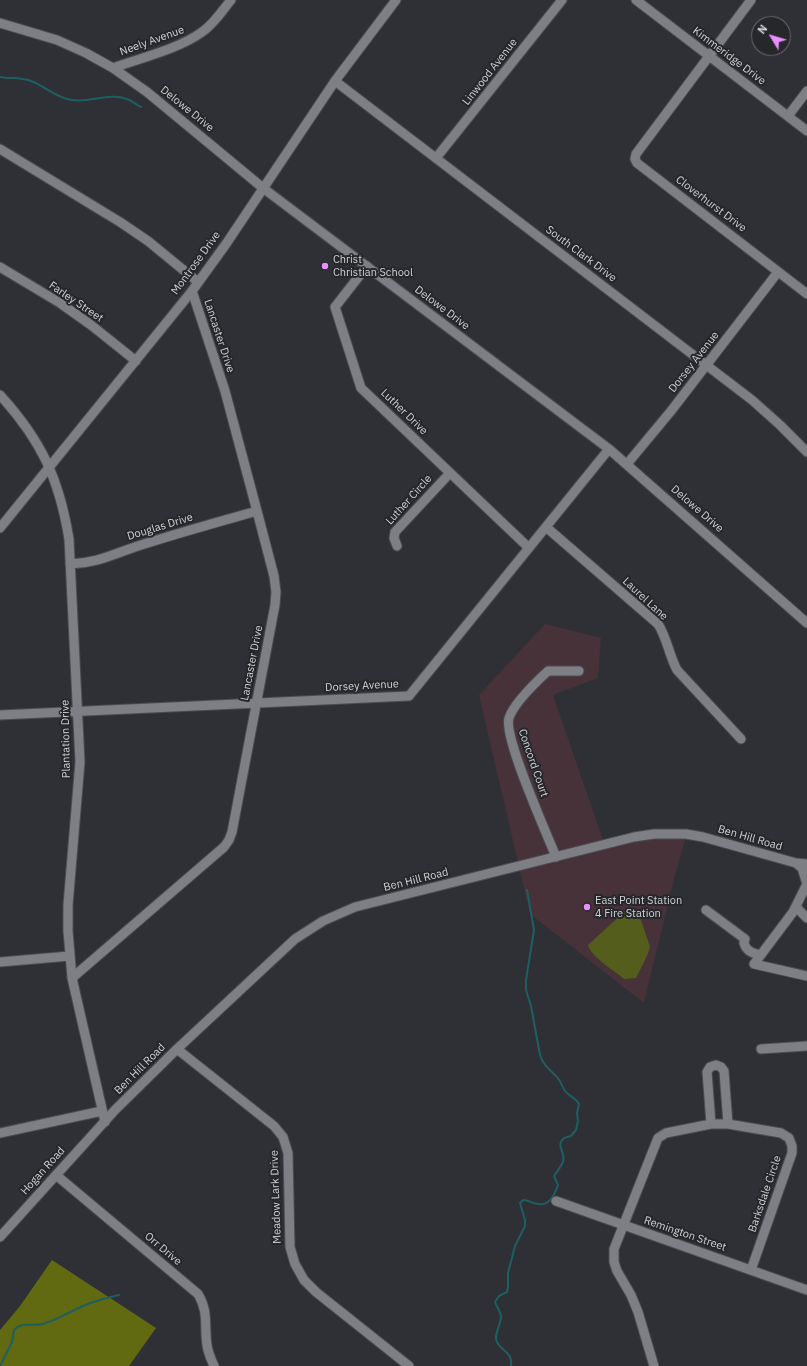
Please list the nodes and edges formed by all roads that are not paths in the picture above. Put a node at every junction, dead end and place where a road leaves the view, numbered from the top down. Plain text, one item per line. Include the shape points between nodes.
1 (231, 0) edge
2 (396, 0) edge
3 (562, 0) edge
4 (636, 0) edge
5 (752, 0) edge
6 (0, 23) edge
7 (709, 56) junction
8 (113, 68) junction
9 (335, 81) junction
10 (807, 91) edge
11 (788, 116) junction
12 (807, 131) edge
13 (0, 149) edge
14 (436, 158) junction
15 (263, 188) junction
16 (367, 266) junction
17 (0, 267) edge
18 (778, 272) junction
19 (198, 282) junction
20 (192, 291) junction
21 (807, 294) edge
22 (136, 361) junction
23 (707, 365) junction
24 (0, 395) edge
25 (609, 449) junction
26 (807, 452) edge
27 (627, 464) junction
28 (49, 468) junction
29 (450, 473) junction
30 (257, 511) junction
31 (546, 527) junction
32 (0, 528) edge
33 (397, 546) dead end
34 (529, 548) junction
35 (70, 564) junction
36 (807, 622) edge
37 (579, 671) dead end
38 (257, 703) junction
39 (78, 712) junction
40 (0, 715) edge
41 (741, 739) dead end
42 (556, 857) junction
43 (796, 863) junction
44 (807, 864) edge
45 (807, 884) edge
46 (796, 907) junction
47 (706, 910) dead end
48 (807, 918) edge
49 (760, 955) junction
50 (70, 956) junction
51 (0, 962) edge
52 (807, 976) edge
53 (72, 978) junction
54 (807, 1046) edge
55 (177, 1049) junction
56 (761, 1049) dead end
57 (102, 1111) junction
58 (104, 1122) junction
59 (711, 1124) junction
60 (728, 1124) junction
61 (0, 1133) edge
62 (56, 1175) junction
63 (556, 1201) dead end
64 (624, 1226) junction
65 (0, 1237) edge
66 (751, 1270) junction
67 (807, 1290) edge
68 (214, 1366) edge
69 (409, 1366) edge
70 (654, 1366) edge

1 - 8 street, Neely Avenue via 211,24 191,39
2 - 9 street, Montrose Drive
3 - 14 street, Linwood Avenue
4 - 7 street, Kimmeridge Drive
5 - 7 street, Cloverhurst Drive
6 - 8 street, Delowe Drive via 57,40
7 - 11 street, Kimmeridge Drive
7 - 18 street, Cloverhurst Drive via 634,159
8 - 15 street, Delowe Drive via 147,92
9 - 14 street, South Clark Drive
9 - 15 street, Montrose Drive
10 - 11 street
11 - 12 street, Kimmeridge Drive
13 - 19 street via 120,222
14 - 23 street, South Clark Drive
15 - 16 street, Delowe Drive
15 - 19 street, Montrose Drive
16 - 25 street, Delowe Drive
16 - 29 street, Luther Drive via 335,307 361,388
17 - 22 street, Farley Street via 60,303
18 - 21 street, Cloverhurst Drive
18 - 23 street, Dorsey Avenue
19 - 20 street, Montrose Drive
20 - 22 street, Montrose Drive
20 - 30 street, Lancaster Drive via 224,391
22 - 28 street, Montrose Drive
23 - 26 street, South Clark Drive via 752,400
23 - 27 street, Dorsey Avenue
24 - 28 street, Plantation Drive via 19,416 37,443
25 - 27 street, Delowe Drive
25 - 31 street, Dorsey Avenue
27 - 36 street, Delowe Drive
28 - 32 street, Montrose Drive
28 - 35 street, Plantation Drive via 65,514
29 - 33 street, Luther Circle via 395,532
29 - 34 street, Luther Drive
30 - 35 street, Douglas Drive via 138,546 99,561
30 - 38 street, Lancaster Drive via 276,592
31 - 34 street, Dorsey Avenue
31 - 41 street, Laurel Lane via 658,624 677,670
34 - 38 street, Dorsey Avenue via 408,696
35 - 39 street, Plantation Drive
37 - 42 street, Concord Court via 548,671 514,709 509,719 509,729 522,773
38 - 39 street, Dorsey Avenue
38 - 53 street, Lancaster Drive via 229,840
39 - 40 street, Dorsey Avenue
39 - 50 street, Plantation Drive via 80,762 68,905
42 - 43 street, Ben Hill Road via 634,837 674,834 703,837
42 - 55 street, Ben Hill Road via 355,907 323,921 295,939
43 - 44 street, Ben Hill Road
43 - 45 street via 802,868
45 - 46 street
46 - 48 street
46 - 49 street
47 - 49 street via 745,939 747,950
49 - 52 street via 754,964
50 - 51 street
50 - 53 street, Plantation Drive
53 - 57 street, Plantation Drive
54 - 56 street
55 - 58 street, Ben Hill Road
55 - 69 street, Meadow Lark Drive via 274,1126 283,1137 288,1153 290,1246 295,1264 304,1280
57 - 58 street, Plantation Drive
57 - 61 street
58 - 62 street, Hogan Road
59 - 60 street, Barksdale Circle
59 - 60 street via 707,1072 716,1064 724,1071
59 - 64 street, Barksdale Circle via 666,1133 658,1138
60 - 66 street, Barksdale Circle via 781,1133 789,1138 792,1146 792,1153
62 - 65 street, Hogan Road
62 - 68 street, Orr Drive via 198,1294 206,1309 207,1344
63 - 64 street, Remington Street
64 - 66 street, Remington Street
64 - 70 street via 614,1249 614,1262 638,1312
66 - 67 street, Remington Street

